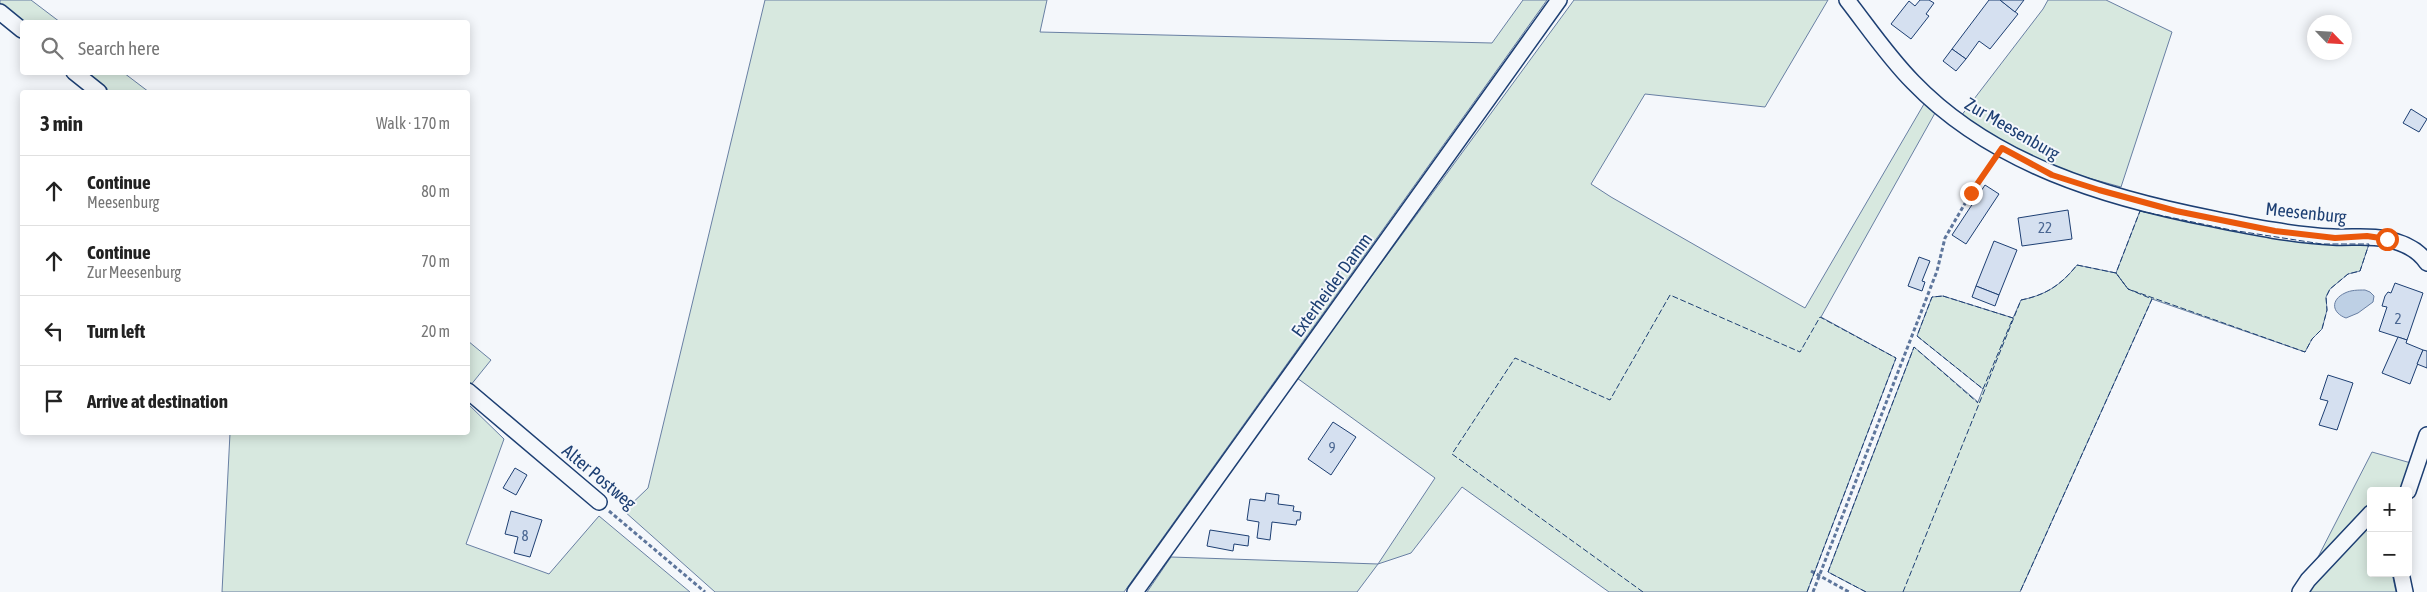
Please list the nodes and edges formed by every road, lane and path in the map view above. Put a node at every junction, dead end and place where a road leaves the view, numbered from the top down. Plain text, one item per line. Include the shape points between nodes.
1 (1558, 0) edge
2 (1847, 0) edge
3 (0, 12) edge
4 (20, 28) edge
5 (78, 75) edge
6 (96, 90) edge
7 (2002, 148) junction
8 (2176, 211) joint
9 (2427, 263) edge
10 (470, 393) edge
11 (2427, 435) edge
12 (2409, 487) edge
13 (599, 502) joint
14 (2367, 518) edge
15 (1811, 571) dead end
16 (1819, 576) junction
17 (2402, 577) edge
18 (705, 592) edge
19 (1135, 592) edge
20 (1813, 592) edge
21 (1849, 592) edge
22 (2300, 592) edge
23 (2405, 592) edge

1 - 19 street, Exterheider Damm
2 - 7 street, Zur Meesenburg via 1912,82 1952,116
3 - 4 street
5 - 6 street
7 - 8 street, Zur Meesenburg via 2052,175
7 - 16 path via 1945,238 1937,271
8 - 9 street, Meesenburg via 2275,231 2335,238 2367,236 2387,239 2406,245
10 - 13 street, Alter Postweg
11 - 12 street
13 - 18 path, Alter Postweg
14 - 22 street
15 - 16 path
16 - 20 path
16 - 21 path
17 - 23 street

